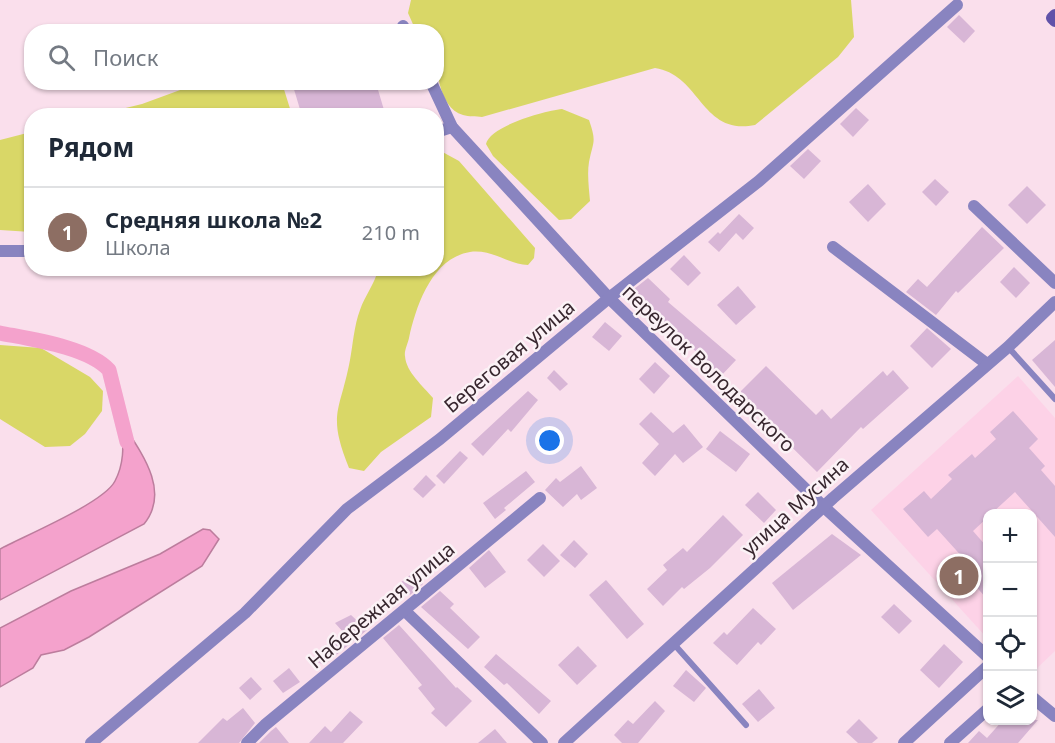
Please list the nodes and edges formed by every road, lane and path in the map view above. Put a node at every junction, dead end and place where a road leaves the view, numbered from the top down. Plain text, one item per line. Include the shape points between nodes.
1 (957, 5) dead end
2 (1055, 15) edge
3 (1055, 21) edge
4 (435, 90) edge
5 (443, 108) edge
6 (444, 110) edge
7 (452, 127) junction
8 (444, 130) edge
9 (974, 206) dead end
10 (833, 247) dead end
11 (0, 250) edge
12 (24, 251) edge
13 (1055, 283) edge
14 (609, 298) junction
15 (1055, 302) edge
16 (1008, 347) junction
17 (987, 364) junction
18 (1055, 399) edge
19 (540, 498) dead end
20 (824, 507) junction
21 (405, 611) junction
22 (673, 643) junction
23 (983, 653) edge
24 (983, 670) edge
25 (1037, 701) edge
26 (983, 713) edge
27 (1055, 716) edge
28 (746, 725) dead end
29 (91, 743) edge
30 (247, 743) edge
31 (542, 743) edge
32 (564, 743) edge
33 (904, 743) edge
34 (950, 743) edge

1 - 14 street, Береговая улица via 759,181
2 - 3 street
4 - 5 street, переулок Володарского
6 - 7 street, переулок Володарского
7 - 8 street
7 - 14 street, переулок Володарского
9 - 13 street
10 - 17 street
11 - 12 street
14 - 20 street, переулок Володарского
14 - 29 street, Береговая улица via 440,439 346,509 245,614
15 - 16 street, улица Мусина
16 - 17 street, улица Мусина
16 - 18 lane
17 - 20 street, улица Мусина
19 - 21 street, Набережная улица
20 - 22 street, улица Мусина
20 - 23 street, переулок Володарского
21 - 30 street, Набережная улица
21 - 31 street
22 - 28 lane
22 - 32 street, улица Мусина
24 - 33 street
25 - 27 street
26 - 34 street

